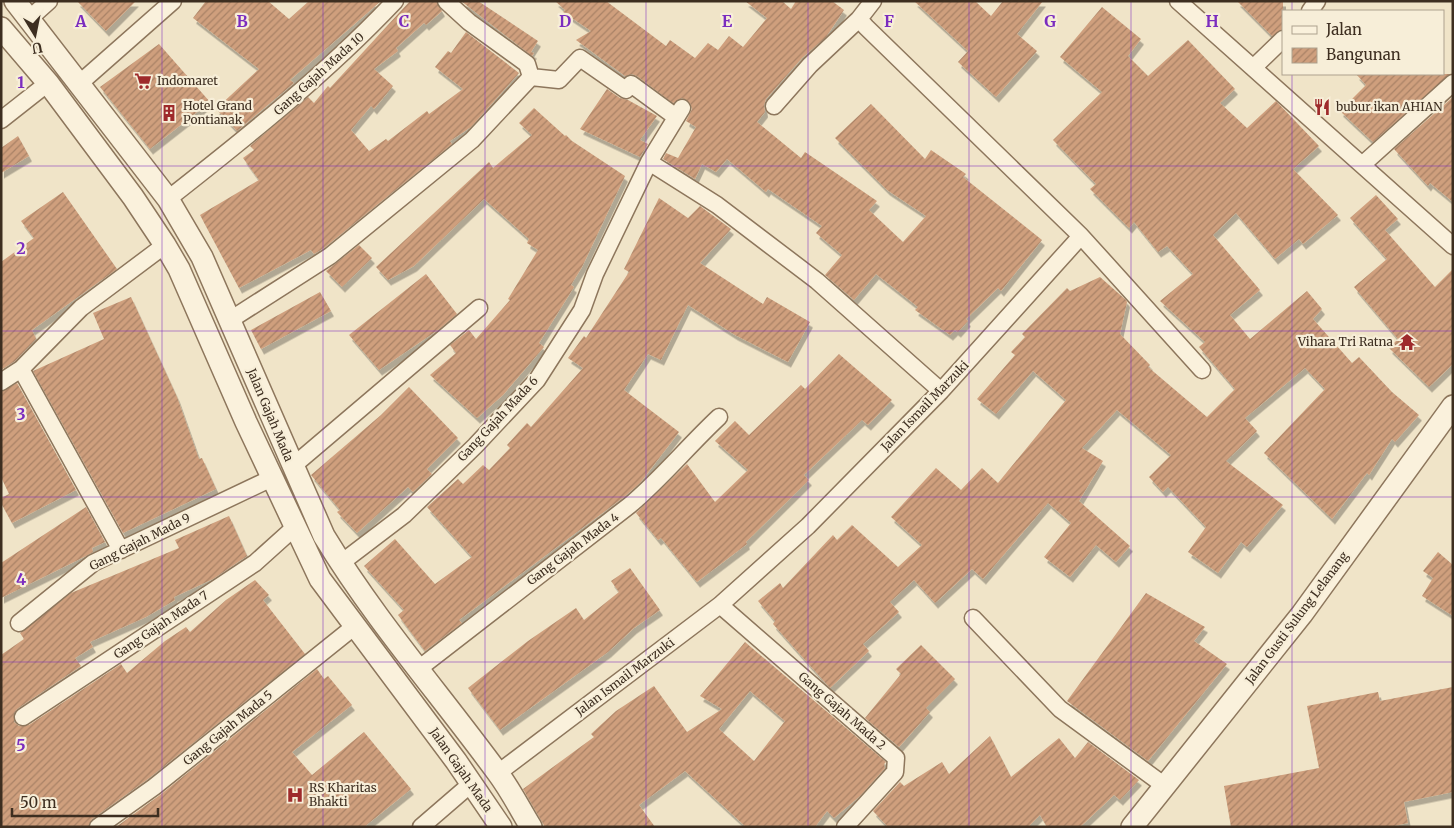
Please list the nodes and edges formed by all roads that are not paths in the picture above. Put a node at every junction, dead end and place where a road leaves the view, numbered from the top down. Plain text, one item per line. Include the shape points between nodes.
1 (15, 1) edge
2 (48, 1) edge
3 (173, 1) edge
4 (395, 1) edge
5 (446, 1) edge
6 (873, 1) edge
7 (1178, 1) edge
8 (29, 19) junction
9 (859, 19) junction
10 (1, 28) edge
11 (1282, 40) edge
12 (1253, 68) junction
13 (531, 77) junction
14 (48, 83) junction
15 (80, 83) junction
16 (1453, 83) edge
17 (774, 106) dead end
18 (1, 120) edge
19 (137, 157) junction
20 (649, 162) junction
21 (1362, 165) junction
22 (115, 174) junction
23 (168, 199) junction
24 (1081, 236) junction
25 (165, 245) junction
26 (1453, 246) edge
27 (479, 308) dead end
28 (230, 320) junction
29 (21, 368) junction
30 (1202, 370) dead end
31 (1, 382) edge
32 (942, 391) junction
33 (1453, 406) edge
34 (269, 412) junction
35 (719, 417) dead end
36 (246, 422) junction
37 (293, 466) junction
38 (272, 478) junction
39 (296, 527) junction
40 (121, 550) junction
41 (341, 563) junction
42 (720, 605) junction
43 (974, 618) dead end
44 (19, 623) dead end
45 (355, 626) junction
46 (417, 670) junction
47 (23, 717) dead end
48 (498, 773) junction
49 (472, 783) junction
50 (1165, 786) junction
51 (1133, 826) edge
52 (98, 827) edge
53 (421, 827) edge
54 (501, 827) edge
55 (531, 827) edge
56 (845, 827) edge

1 - 8 street, Jalan Gajah Mada
2 - 8 street
3 - 15 street
4 - 23 street, Gang Gajah Mada 10 via 362,36 294,97
5 - 13 street via 527,64
6 - 9 street
7 - 12 street
8 - 15 street, Jalan Gajah Mada
9 - 17 street via 810,65
9 - 24 street
10 - 14 street, Jalan Gajah Mada
11 - 12 street
12 - 21 street
13 - 20 street, Gang Gajah Mada 6 via 560,80 580,58 626,90 631,84 679,113
13 - 28 street via 472,140 330,256
14 - 18 street
14 - 22 street, Jalan Gajah Mada
15 - 19 street, Jalan Gajah Mada
16 - 21 street
19 - 22 street
19 - 23 street, Jalan Gajah Mada
20 - 32 street via 717,205 817,281
20 - 41 street, Gang Gajah Mada 6 via 595,274 582,310 537,380 404,515
21 - 26 street
22 - 25 street, Jalan Gajah Mada
23 - 28 street, Jalan Gajah Mada via 202,257
24 - 30 street
24 - 32 street, Jalan Ismail Marzuki
25 - 29 street via 81,308
25 - 36 street, Jalan Gajah Mada via 179,269
27 - 37 street
28 - 34 street, Jalan Gajah Mada
29 - 31 street
29 - 40 street
32 - 42 street, Jalan Ismail Marzuki via 808,526
33 - 50 street, Jalan Gusti Sulung Lelanang via 1302,614
34 - 36 street
34 - 37 street, Jalan Gajah Mada
35 - 46 street, Gang Gajah Mada 4 via 681,453 660,479 630,505
36 - 38 street, Jalan Gajah Mada
37 - 41 street, Jalan Gajah Mada via 324,536
38 - 39 street, Jalan Gajah Mada
38 - 40 street, Gang Gajah Mada 9
39 - 45 street, Jalan Gajah Mada via 320,579
39 - 47 street, Gang Gajah Mada 7 via 255,563
40 - 44 street, Gang Gajah Mada 9 via 93,563
41 - 46 street, Jalan Gajah Mada
42 - 48 street, Jalan Ismail Marzuki
42 - 56 street, Gang Gajah Mada 2 via 896,758 895,772
43 - 50 street via 1060,709
45 - 49 street, Jalan Gajah Mada
45 - 52 street, Gang Gajah Mada 5 via 154,787
46 - 48 street, Jalan Gajah Mada
48 - 55 street, Jalan Gajah Mada
49 - 53 street
49 - 54 street, Jalan Gajah Mada
50 - 51 street, Jalan Gusti Sulung Lelanang

